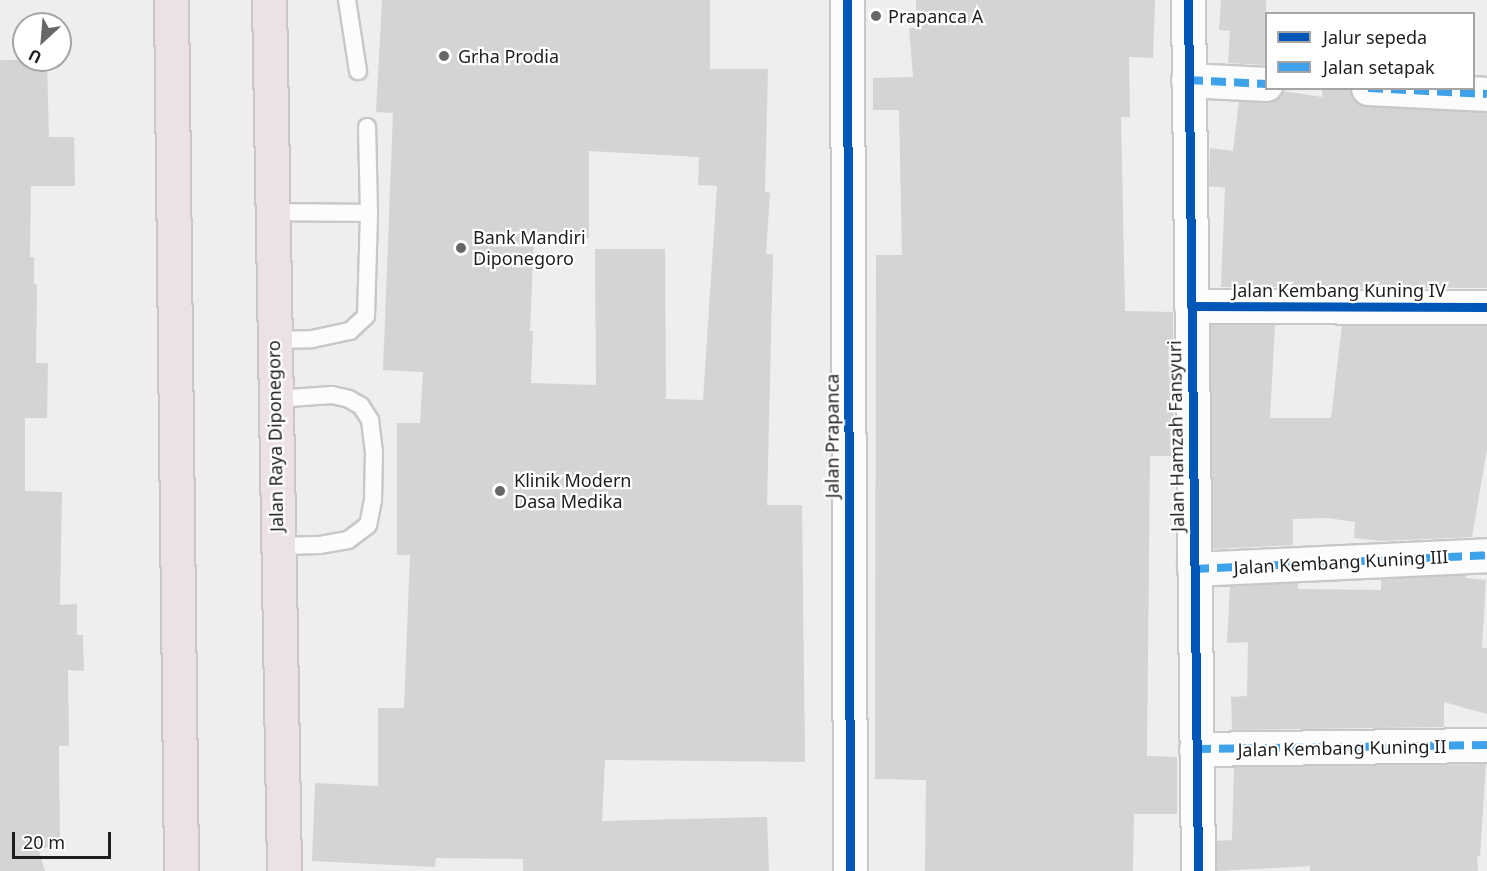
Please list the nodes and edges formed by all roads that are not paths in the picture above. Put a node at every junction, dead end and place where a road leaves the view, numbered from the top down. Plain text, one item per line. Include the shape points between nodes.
1 (171, 0) edge
2 (269, 0) edge
3 (346, 0) edge
4 (847, 0) edge
5 (1188, 0) edge
6 (358, 71) dead end
7 (1188, 80) junction
8 (1265, 84) edge
9 (1408, 90) edge
10 (1487, 94) edge
11 (368, 127) dead end
12 (271, 212) junction
13 (369, 213) junction
14 (1191, 306) junction
15 (1487, 307) edge
16 (273, 340) junction
17 (275, 399) junction
18 (278, 546) junction
19 (1487, 555) edge
20 (1194, 568) junction
21 (1487, 745) edge
22 (1196, 749) junction
23 (181, 871) edge
24 (284, 871) edge
25 (850, 871) edge
26 (1198, 871) edge

1 - 23 highway
2 - 12 highway, Jalan Raya Diponegoro
3 - 6 lane
4 - 25 street, Jalan Prapanca
5 - 7 street, Jalan Hamzah Fansyuri
7 - 8 street
7 - 14 street, Jalan Hamzah Fansyuri
9 - 10 street
11 - 13 lane
12 - 13 lane
12 - 16 highway, Jalan Raya Diponegoro
13 - 16 lane via 366,315 350,331 312,339
14 - 15 street, Jalan Kembang Kuning IV
14 - 20 street, Jalan Hamzah Fansyuri
16 - 17 highway, Jalan Raya Diponegoro
17 - 18 highway, Jalan Raya Diponegoro
17 - 18 lane via 332,395 349,399 361,406 370,420 374,452 368,525 348,540
18 - 24 highway, Jalan Raya Diponegoro
19 - 20 street, Jalan Kembang Kuning III
20 - 22 street, Jalan Hamzah Fansyuri
21 - 22 street, Jalan Kembang Kuning II
22 - 26 street, Jalan Hamzah Fansyuri

